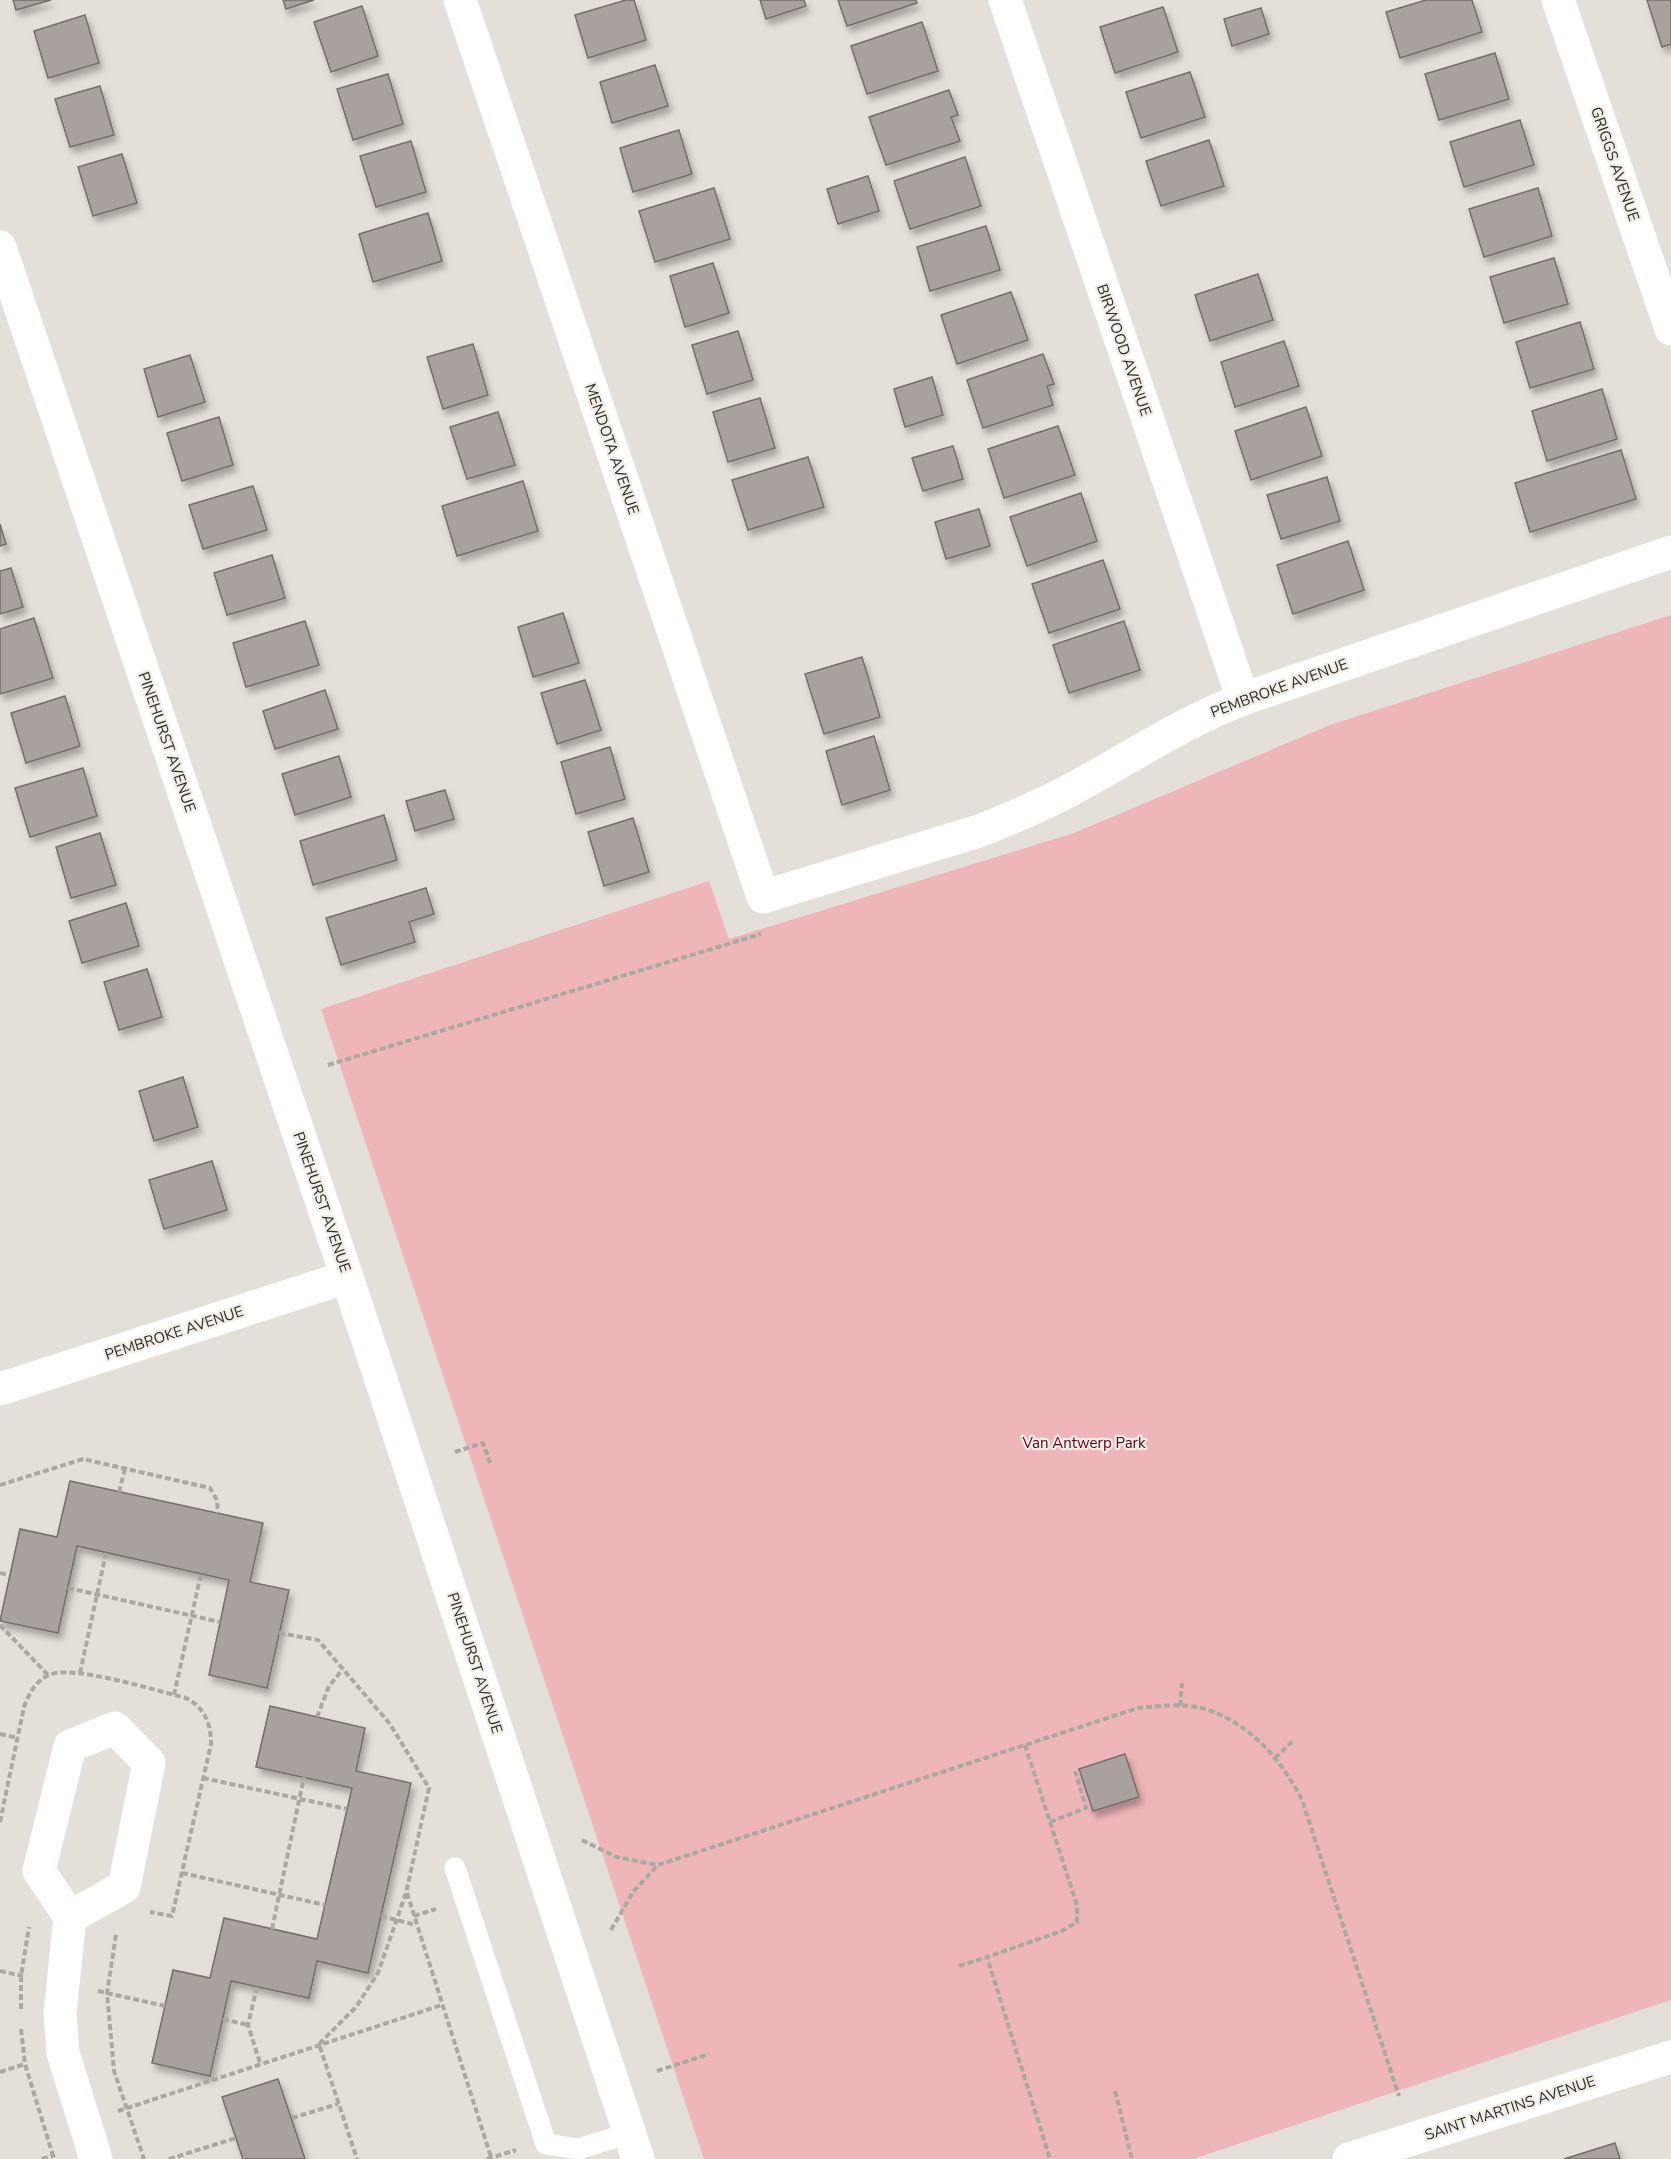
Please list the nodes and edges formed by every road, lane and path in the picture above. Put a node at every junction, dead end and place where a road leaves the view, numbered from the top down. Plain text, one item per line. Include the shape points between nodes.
1 (460, 0) edge
2 (1005, 0) edge
3 (1558, 0) edge
4 (0, 247) edge
5 (1671, 329) edge
6 (1671, 552) edge
7 (1243, 699) junction
8 (763, 897) joint
9 (347, 1277) junction
10 (0, 1389) edge
11 (454, 1452) dead end
12 (490, 1463) dead end
13 (125, 1469) junction
14 (0, 1485) edge
15 (119, 1492) dead end
16 (218, 1514) dead end
17 (106, 1553) dead end
18 (0, 1573) edge
19 (201, 1574) dead end
20 (9, 1575) dead end
21 (68, 1588) dead end
22 (97, 1594) junction
23 (192, 1615) junction
24 (220, 1622) dead end
25 (0, 1625) edge
26 (279, 1633) dead end
27 (343, 1669) junction
28 (80, 1673) dead end
29 (48, 1675) dead end
30 (1182, 1683) dead end
31 (174, 1695) dead end
32 (1180, 1706) junction
33 (317, 1717) dead end
34 (0, 1734) edge
35 (18, 1738) dead end
36 (1294, 1740) dead end
37 (1025, 1745) junction
38 (1275, 1758) junction
39 (1075, 1771) dead end
40 (304, 1777) dead end
41 (203, 1778) dead end
42 (300, 1799) junction
43 (347, 1809) dead end
44 (1050, 1822) junction
45 (582, 1840) dead end
46 (658, 1865) junction
47 (455, 1868) dead end
48 (182, 1873) dead end
49 (406, 1893) junction
50 (279, 1894) junction
51 (325, 1905) dead end
52 (381, 1916) dead end
53 (70, 1917) junction
54 (397, 1920) junction
55 (417, 1925) junction
56 (272, 1929) dead end
57 (611, 1930) dead end
58 (987, 1957) junction
59 (959, 1966) dead end
60 (258, 1987) dead end
61 (442, 2005) junction
62 (223, 2019) dead end
63 (248, 2025) junction
64 (318, 2044) junction
65 (709, 2054) dead end
66 (1671, 2057) edge
67 (260, 2063) junction
68 (657, 2071) dead end
69 (1115, 2091) dead end
70 (1399, 2096) dead end
71 (338, 2104) junction
72 (292, 2118) dead end
73 (84, 2121) junction
74 (236, 2138) dead end
75 (634, 2146) edge
76 (491, 2157) dead end
77 (96, 2159) edge
78 (169, 2159) edge
79 (357, 2159) edge
80 (1050, 2159) edge
81 (1132, 2159) edge
82 (1348, 2159) edge

1 - 8 street, MENDOTA AVENUE
2 - 7 street, BIRWOOD AVENUE
3 - 5 street, GRIGGS AVENUE
4 - 9 street, PINEHURST AVENUE
6 - 7 street, PEMBROKE AVENUE
7 - 8 street, PEMBROKE AVENUE via 1207,713 1011,818
9 - 10 street, PEMBROKE AVENUE
9 - 75 street, PINEHURST AVENUE
11 - 12 path via 483,1443
13 - 14 path via 83,1460
13 - 15 path
13 - 16 path via 210,1488 217,1500
17 - 22 path
18 - 20 path
19 - 23 path
21 - 22 path
22 - 23 path
22 - 28 path
23 - 24 path
23 - 31 path
25 - 29 path
26 - 27 path via 318,1640
27 - 33 path via 329,1686
27 - 49 path via 390,1724 429,1788
30 - 32 path
32 - 37 path via 1138,1708
32 - 38 path via 1211,1710 1245,1730
34 - 35 path
36 - 38 path
37 - 44 path
37 - 46 path
38 - 70 path via 1290,1775 1302,1800
39 - 44 path via 1086,1809
40 - 42 path
41 - 42 path
42 - 43 path
42 - 50 path
44 - 58 path via 1077,1905 1077,1922
45 - 46 path via 616,1857
46 - 57 path via 633,1892
47 - 75 lane via 546,2144 578,2149
48 - 50 path
49 - 54 path
49 - 55 path
50 - 51 path
50 - 56 path
52 - 54 path
53 - 53 street via 124,1887 149,1763 115,1728 70,1746 39,1870
53 - 73 street via 60,2014 63,2053
54 - 55 path
54 - 64 path via 378,1973 356,2007
55 - 61 path
58 - 59 path
58 - 80 path
60 - 63 path
61 - 64 path
61 - 76 path
62 - 63 path
63 - 67 path
64 - 67 path
64 - 71 path
65 - 68 path
66 - 82 street, SAINT MARTINS AVENUE
67 - 73 path
69 - 81 path
71 - 72 path
71 - 79 path
73 - 77 street
74 - 78 path

